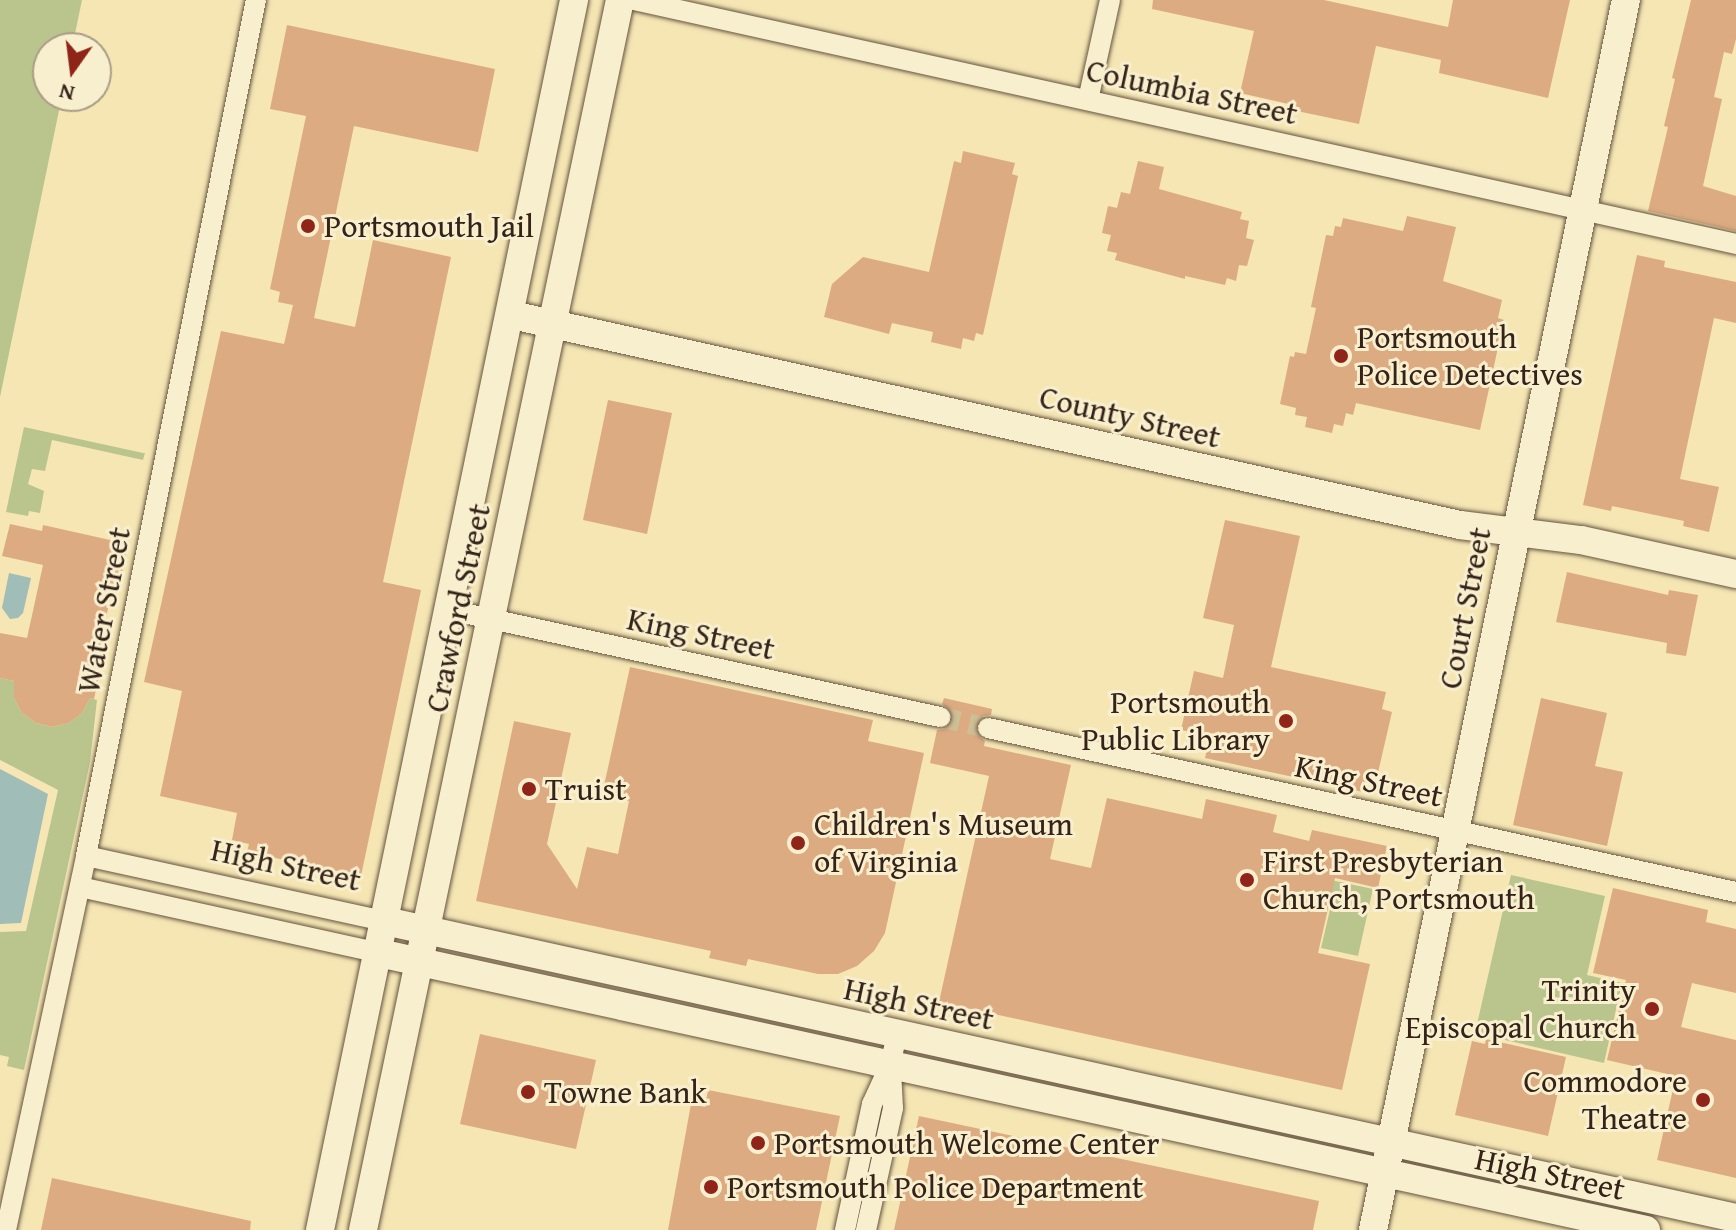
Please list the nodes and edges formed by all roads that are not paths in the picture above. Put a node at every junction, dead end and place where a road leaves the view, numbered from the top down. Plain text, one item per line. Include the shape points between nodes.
1 (256, 0) edge
2 (574, 0) edge
3 (620, 0) edge
4 (634, 0) edge
5 (1110, 0) edge
6 (1626, 0) edge
7 (1088, 100) junction
8 (1583, 209) junction
9 (1736, 244) edge
10 (512, 315) junction
11 (552, 324) junction
12 (1515, 532) junction
13 (1736, 574) edge
14 (450, 610) junction
15 (490, 619) junction
16 (940, 717) tunnel mouth
17 (988, 728) tunnel mouth
18 (1454, 830) junction
19 (86, 856) junction
20 (80, 887) junction
21 (1736, 892) edge
22 (385, 921) junction
23 (426, 930) junction
24 (379, 953) junction
25 (420, 961) junction
26 (897, 1034) junction
27 (890, 1065) junction
28 (1391, 1142) junction
29 (1385, 1173) junction
30 (1736, 1218) edge
31 (6, 1230) edge
32 (320, 1230) edge
33 (363, 1230) edge
34 (845, 1230) edge
35 (866, 1230) edge
36 (1373, 1230) edge
37 (1646, 1230) edge

1 - 19 street, Water Street
2 - 10 main road, Crawford Street
3 - 11 main road, Crawford Street
4 - 7 street, Columbia Street
5 - 7 street
6 - 8 main road, Court Street
7 - 8 street, Columbia Street
8 - 9 street, Columbia Street
8 - 12 main road, Court Street
10 - 11 main road, County Street
10 - 14 main road, Crawford Street
11 - 12 main road, County Street via 1460,525
11 - 15 main road, Crawford Street
12 - 13 main road, County Street via 1581,540
12 - 18 main road, Court Street
14 - 15 street, King Street
14 - 22 main road, Crawford Street
15 - 16 street, King Street
15 - 23 main road, Crawford Street
17 - 18 street, King Street
18 - 21 street, King Street
18 - 28 main road, Court Street
19 - 20 street, Water Street
19 - 22 street, High Street
20 - 24 street, High Street
20 - 31 street, Water Street
22 - 23 main road, High Street
22 - 24 main road, Crawford Street
23 - 25 main road, Crawford Street
23 - 26 main road, High Street
24 - 25 main road, High Street
24 - 32 main road, Crawford Street
25 - 27 main road, High Street
25 - 33 main road, Crawford Street
26 - 27 street
26 - 28 main road, High Street
27 - 29 main road, High Street
27 - 34 street via 872,1104
27 - 35 street via 893,1108
28 - 29 main road, Court Street
28 - 30 main road, High Street
29 - 36 main road, Court Street
29 - 37 main road, High Street

